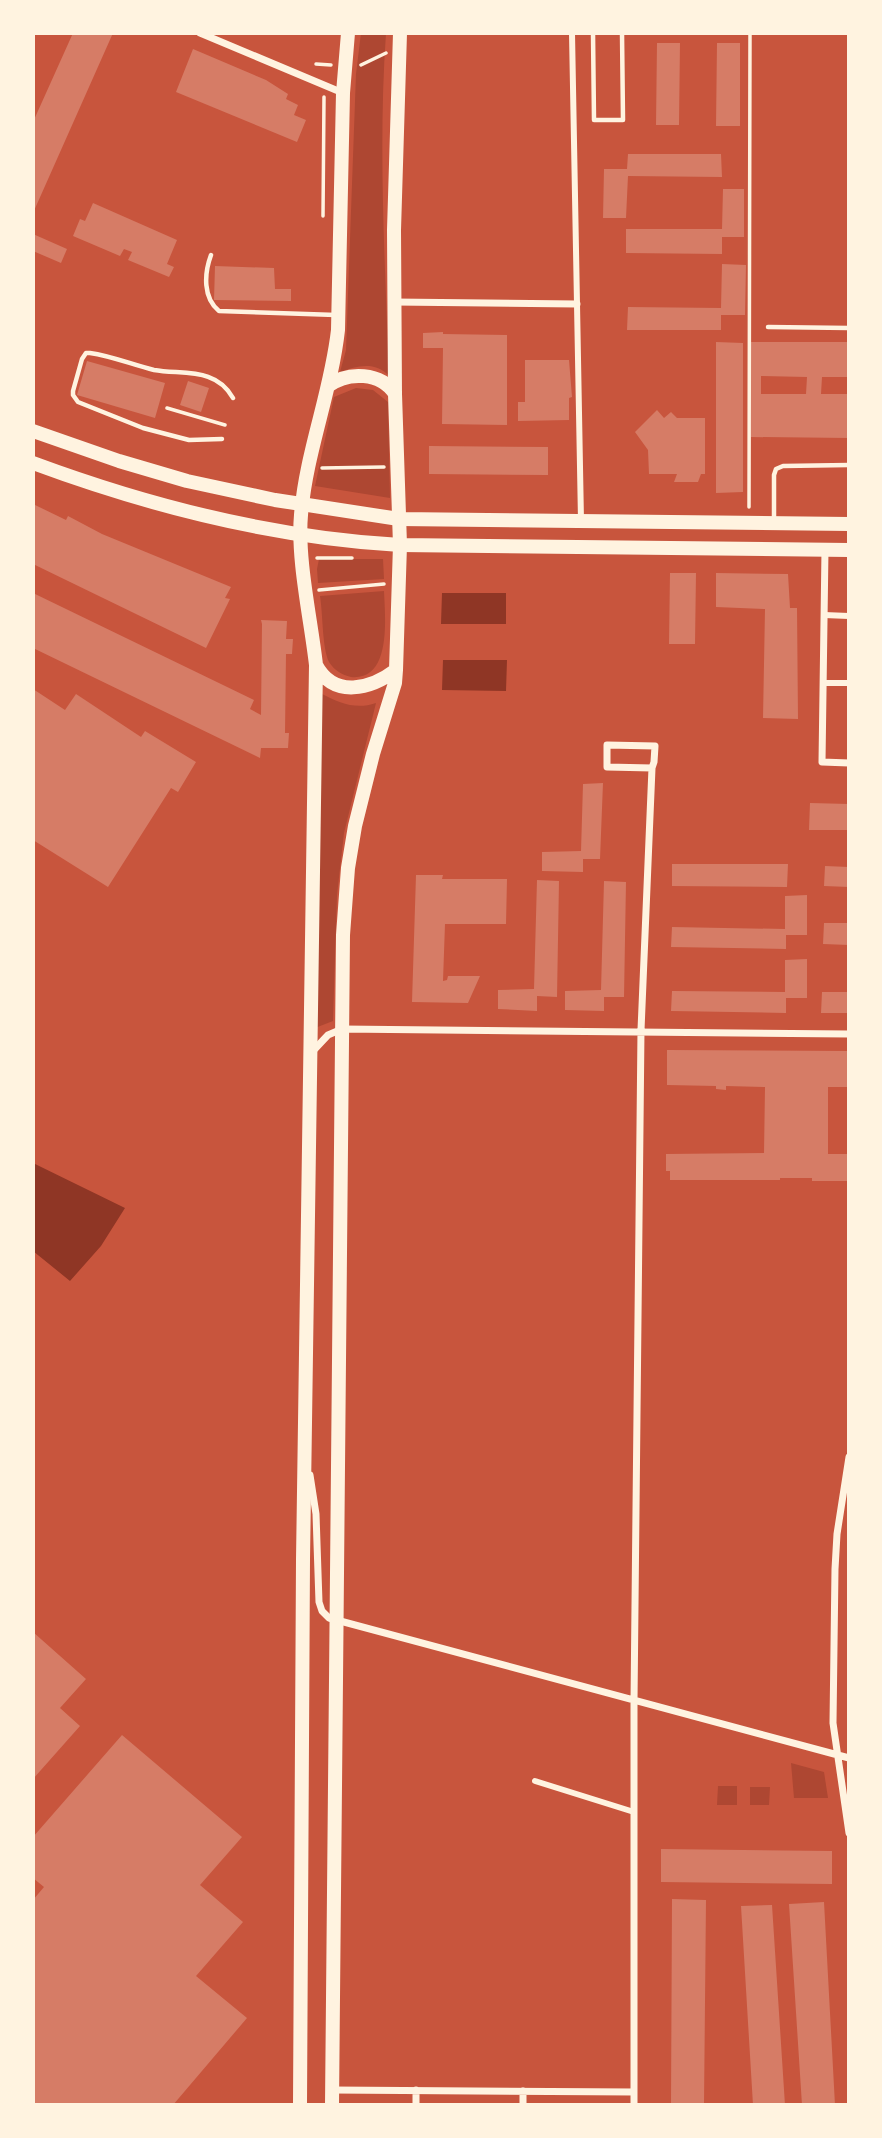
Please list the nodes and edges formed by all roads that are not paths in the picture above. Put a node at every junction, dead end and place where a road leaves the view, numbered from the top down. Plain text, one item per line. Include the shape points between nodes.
1 (200, 33) edge
2 (348, 33) edge
3 (400, 33) edge
4 (572, 33) edge
5 (593, 33) edge
6 (622, 33) edge
7 (344, 93) junction
8 (211, 255) dead end
9 (394, 302) junction
10 (577, 304) junction
11 (340, 315) junction
12 (768, 327) dead end
13 (849, 328) edge
14 (328, 386) junction
15 (395, 394) junction
16 (233, 398) dead end
17 (33, 432) edge
18 (222, 439) dead end
19 (33, 463) edge
20 (849, 465) edge
21 (302, 505) junction
22 (399, 519) junction
23 (581, 523) junction
24 (774, 523) junction
25 (849, 524) edge
26 (300, 534) junction
27 (400, 545) junction
28 (825, 550) junction
29 (849, 550) edge
30 (824, 615) junction
31 (849, 616) edge
32 (316, 665) junction
33 (396, 670) junction
34 (823, 683) junction
35 (849, 683) edge
36 (849, 763) edge
37 (652, 768) junction
38 (342, 1029) junction
39 (641, 1030) junction
40 (849, 1034) edge
41 (310, 1055) junction
42 (304, 1447) junction
43 (849, 1457) edge
44 (337, 1621) junction
45 (634, 1701) junction
46 (839, 1757) junction
47 (849, 1758) edge
48 (535, 1781) dead end
49 (634, 1812) junction
50 (849, 1833) edge
51 (416, 2090) junction
52 (523, 2091) junction
53 (634, 2092) junction
54 (332, 2097) edge
55 (300, 2105) edge
56 (416, 2105) edge
57 (523, 2105) edge
58 (634, 2105) edge

1 - 7 street
2 - 7 main road
3 - 9 main road
4 - 10 street
5 - 6 lane via 594,120 623,120
7 - 11 main road
8 - 11 lane via 207,295 219,311
9 - 10 street
9 - 15 main road
10 - 23 street
11 - 14 main road
12 - 13 lane
14 - 15 main road via 342,378 367,376 386,383
14 - 21 main road
15 - 22 main road
16 - 18 lane via 214,379 90,353 83,355 72,391 78,402 143,428 192,441
17 - 21 main road via 187,481
19 - 26 main road via 177,507
20 - 24 lane via 776,469
21 - 22 main road
21 - 26 main road
22 - 23 main road
22 - 27 main road
23 - 24 main road
24 - 25 main road
26 - 27 main road
26 - 32 main road
27 - 28 main road
27 - 33 main road
28 - 29 main road
28 - 30 street
30 - 31 street
30 - 34 street
32 - 33 main road via 328,680 350,688 381,682
32 - 41 main road
33 - 38 main road via 360,800 348,868
34 - 35 street
34 - 36 street via 822,762
37 - 37 street via 655,746 607,745 607,767
37 - 39 street
38 - 39 street
38 - 41 street via 323,1039
38 - 44 main road
39 - 40 street
39 - 45 street
41 - 42 main road
42 - 44 street via 316,1514 319,1602 325,1615
42 - 55 main road
43 - 46 street via 835,1569 833,1723
44 - 45 street
44 - 54 main road
45 - 46 street
45 - 49 street
46 - 47 street
46 - 50 street
48 - 49 street
49 - 53 street
51 - 52 street
51 - 54 street
51 - 56 street
52 - 53 street
52 - 57 street
53 - 58 street

